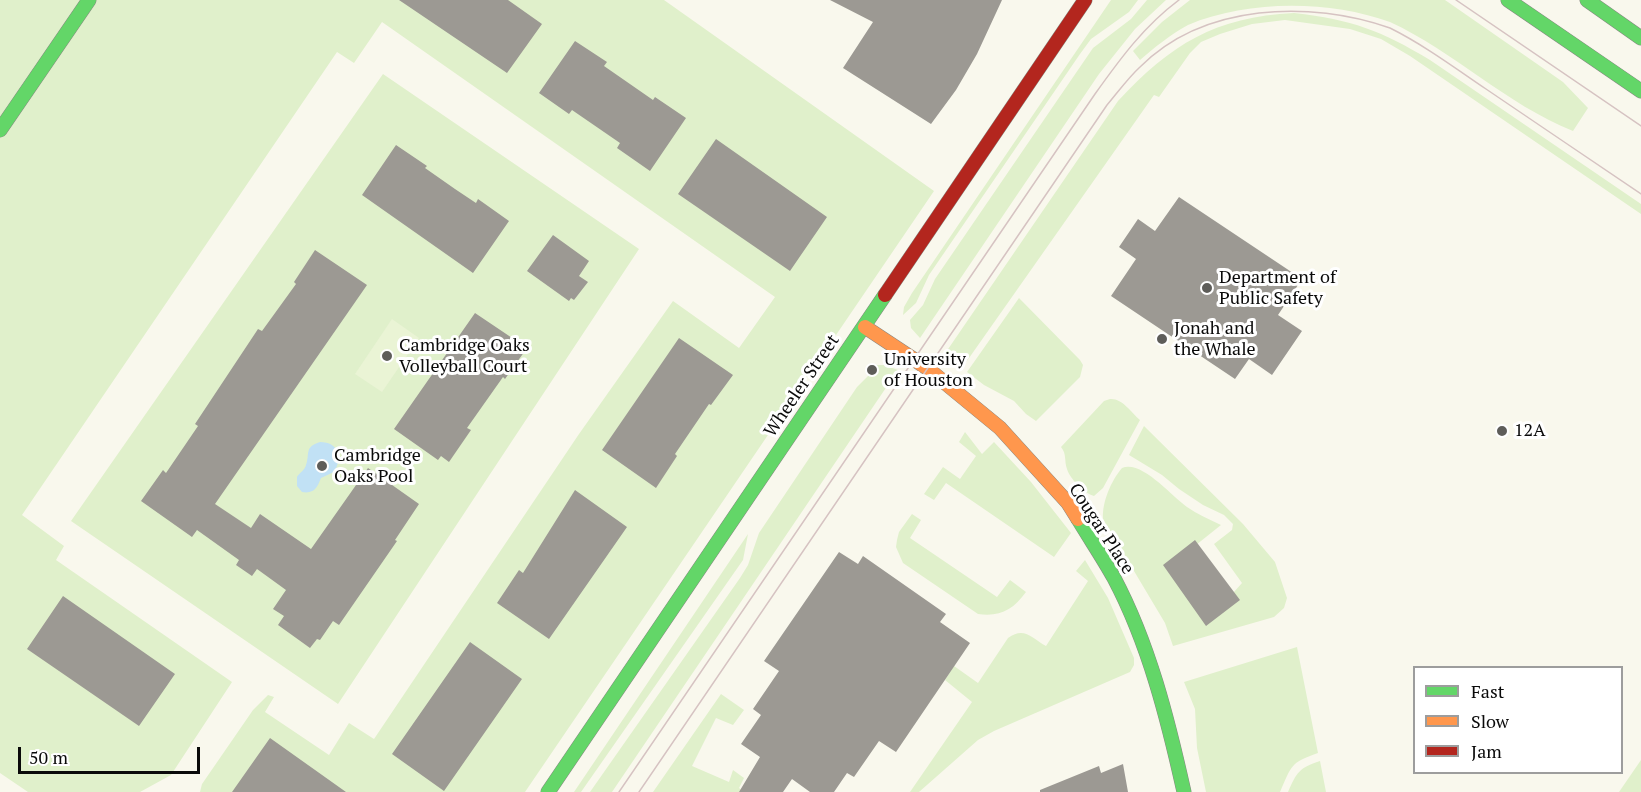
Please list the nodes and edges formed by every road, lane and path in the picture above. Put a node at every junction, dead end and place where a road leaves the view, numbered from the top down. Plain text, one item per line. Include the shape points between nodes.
1 (88, 0) edge
2 (1085, 0) edge
3 (1508, 0) edge
4 (1587, 0) edge
5 (1641, 38) edge
6 (1641, 91) edge
7 (0, 130) edge
8 (865, 327) junction
9 (548, 792) edge
10 (1184, 792) edge

1 - 7 main road
2 - 8 main road, Wheeler Street
3 - 6 main road
4 - 5 main road
8 - 9 main road, Wheeler Street
8 - 10 main road, Cougar Place via 968,400 1000,428 1068,503 1114,579 1145,649

